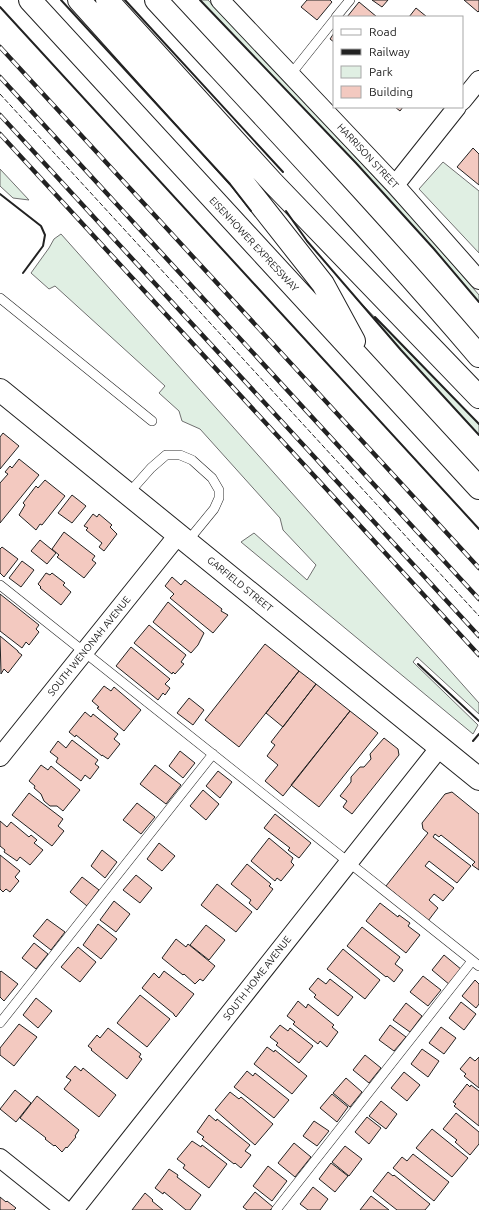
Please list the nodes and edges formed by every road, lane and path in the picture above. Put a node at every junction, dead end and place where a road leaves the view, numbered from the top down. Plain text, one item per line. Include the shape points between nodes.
1 (30, 0) edge
2 (79, 0) edge
3 (107, 0) edge
4 (156, 0) edge
5 (220, 0) edge
6 (350, 0) edge
7 (337, 16) edge
8 (333, 21) edge
9 (291, 74) junction
10 (479, 80) edge
11 (463, 100) edge
12 (456, 108) edge
13 (395, 185) junction
14 (479, 280) edge
15 (0, 298) edge
16 (479, 356) edge
17 (369, 369) junction
18 (0, 390) edge
19 (479, 397) edge
20 (152, 421) dead end
21 (479, 488) edge
22 (128, 494) junction
23 (183, 538) junction
24 (0, 585) edge
25 (84, 652) junction
26 (440, 747) junction
27 (213, 754) junction
28 (0, 757) edge
29 (479, 779) edge
30 (349, 862) junction
31 (476, 963) edge
32 (0, 1023) edge
33 (0, 1158) edge
34 (65, 1210) edge
35 (74, 1210) edge
36 (276, 1210) edge

1 - 17 main road, EISENHOWER EXPRESSWAY
2 - 17 main road via 241,180 309,266 323,284
3 - 19 main road via 273,182
4 - 16 main road via 338,197
5 - 9 street, HARRISON STREET
6 - 7 lane
8 - 9 lane
9 - 13 street, HARRISON STREET
10 - 11 street
12 - 13 street
13 - 14 street, HARRISON STREET
15 - 20 lane
17 - 21 main road, EISENHOWER EXPRESSWAY
18 - 22 main road, GARFIELD STREET
22 - 23 main road, GARFIELD STREET
22 - 23 lane via 166,455 180,455 192,460 212,478 219,490 219,498 214,509
23 - 25 street, SOUTH WENONAH AVENUE
23 - 26 main road, GARFIELD STREET
24 - 25 lane
25 - 27 lane
25 - 28 street, SOUTH WENONAH AVENUE
26 - 29 main road, GARFIELD STREET
26 - 30 street, SOUTH HOME AVENUE
27 - 30 lane
27 - 32 lane
30 - 31 lane
30 - 35 street, SOUTH HOME AVENUE
31 - 36 lane
33 - 34 street

